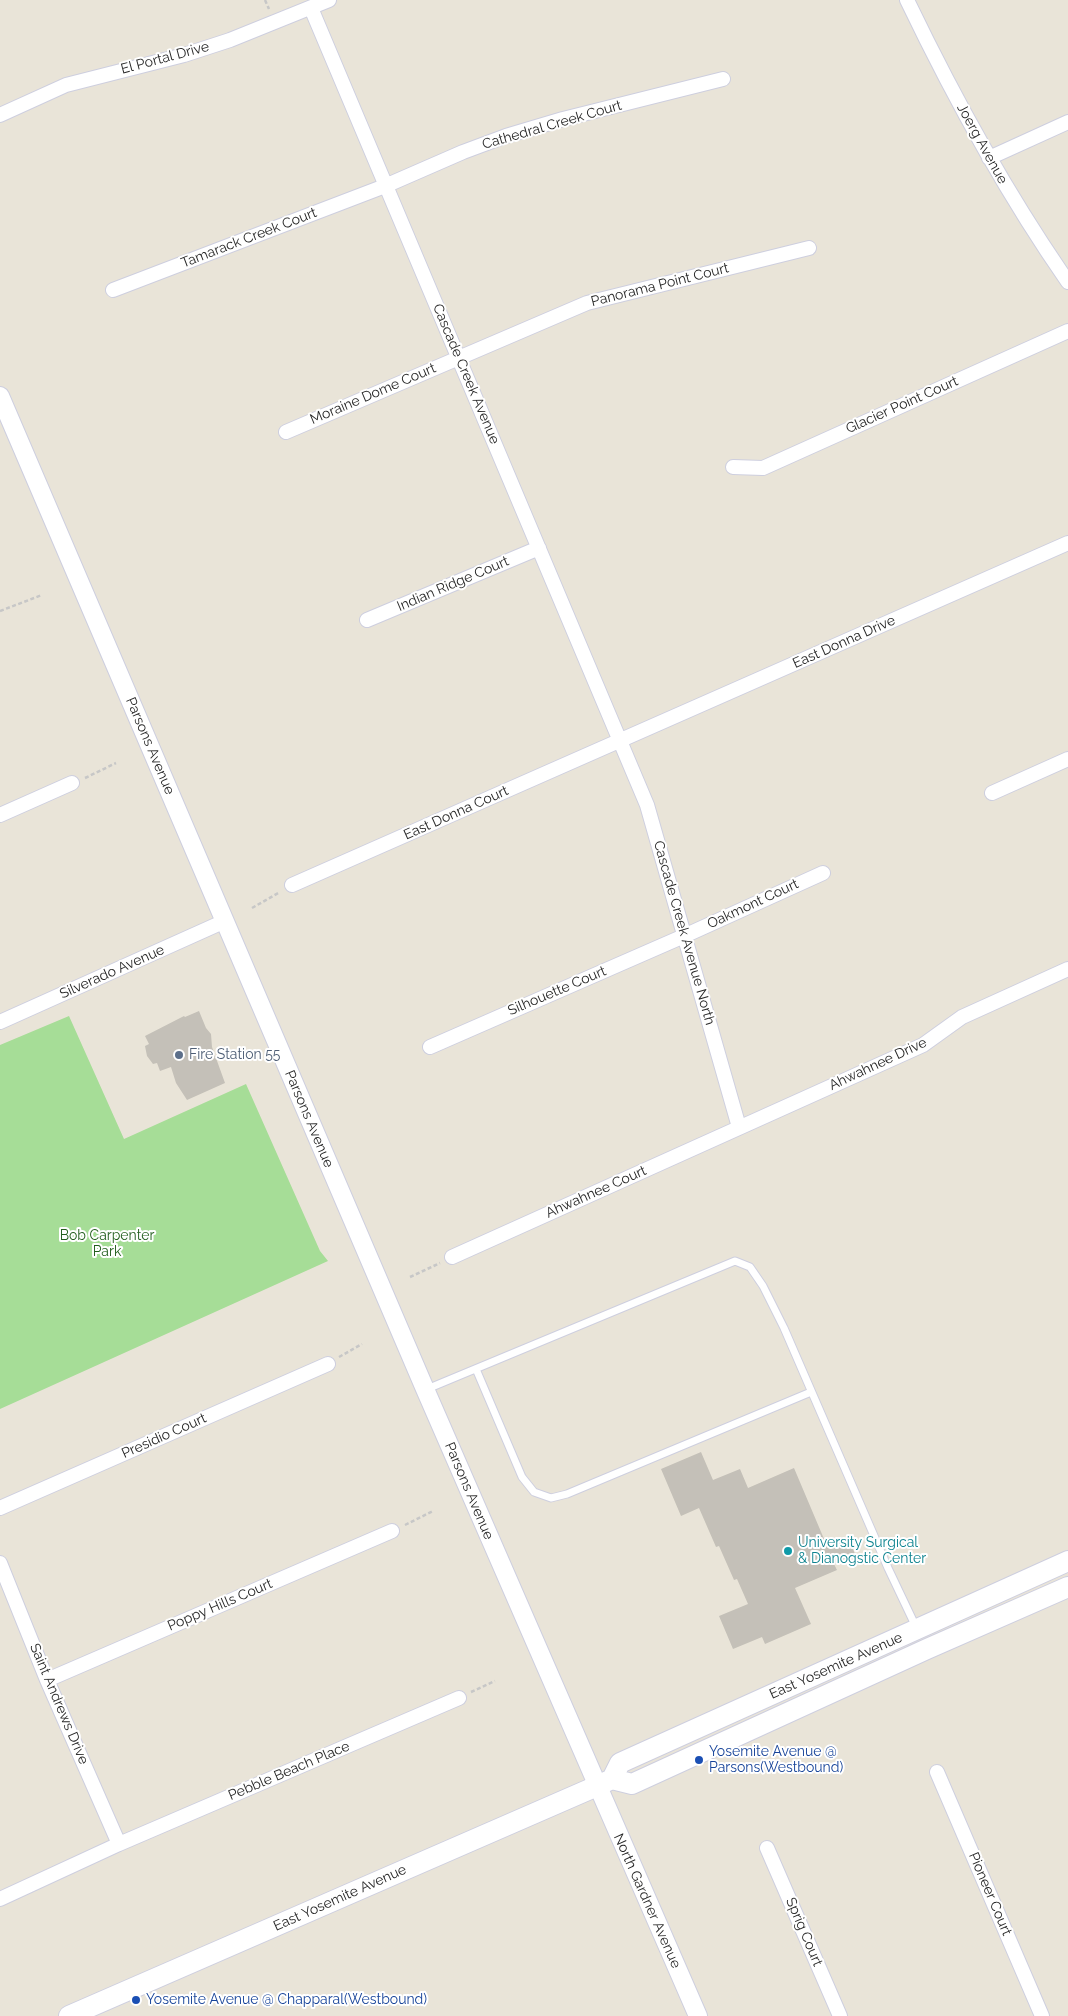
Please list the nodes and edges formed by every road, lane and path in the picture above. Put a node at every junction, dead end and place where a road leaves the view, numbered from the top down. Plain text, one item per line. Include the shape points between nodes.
1 (329, 0) edge
2 (908, 0) edge
3 (311, 8) junction
4 (723, 79) dead end
5 (0, 114) edge
6 (1068, 122) edge
7 (989, 158) junction
8 (385, 186) junction
9 (809, 248) dead end
10 (1068, 282) edge
11 (113, 290) dead end
12 (1068, 331) edge
13 (460, 357) junction
14 (0, 396) edge
15 (286, 432) dead end
16 (733, 467) dead end
17 (1068, 543) edge
18 (539, 548) junction
19 (42, 595) dead end
20 (0, 611) edge
21 (367, 620) dead end
22 (620, 741) junction
23 (1068, 759) edge
24 (116, 763) dead end
25 (72, 783) joint
26 (992, 793) dead end
27 (0, 815) edge
28 (823, 873) dead end
29 (292, 885) joint
30 (252, 908) dead end
31 (225, 921) junction
32 (684, 936) junction
33 (1068, 969) edge
34 (0, 1022) edge
35 (430, 1047) dead end
36 (739, 1127) junction
37 (452, 1257) joint
38 (410, 1278) dead end
39 (362, 1344) dead end
40 (328, 1364) joint
41 (476, 1369) junction
42 (425, 1390) junction
43 (811, 1392) junction
44 (0, 1508) edge
45 (433, 1511) dead end
46 (392, 1531) joint
47 (1068, 1561) edge
48 (0, 1564) edge
49 (1068, 1587) edge
50 (917, 1629) junction
51 (47, 1680) junction
52 (495, 1681) dead end
53 (458, 1698) joint
54 (937, 1772) dead end
55 (604, 1783) junction
56 (119, 1844) junction
57 (767, 1848) dead end
58 (0, 1899) edge
59 (69, 2016) edge
60 (698, 2016) edge
61 (840, 2016) edge
62 (1042, 2016) edge

1 - 3 street, El Portal Drive
2 - 7 street, Joerg Avenue
3 - 5 street, El Portal Drive via 184,55 66,85
3 - 8 street, Cascade Creek Avenue
4 - 8 street, Cathedral Creek Court via 516,133
6 - 7 street
7 - 10 street, Joerg Avenue
8 - 11 street, Tamarack Creek Court
8 - 13 street, Cascade Creek Avenue
9 - 13 street, Panorama Point Court via 587,303
12 - 16 street, Glacier Point Court via 763,468
13 - 15 street, Moraine Dome Court
13 - 18 street, Cascade Creek Avenue
14 - 31 street, Parsons Avenue
17 - 22 street, East Donna Drive
18 - 21 street, Indian Ridge Court
18 - 22 street, Cascade Creek Avenue
19 - 20 path
22 - 29 street, East Donna Court
22 - 32 street, Cascade Creek Avenue North via 653,823
23 - 26 street
24 - 25 path
25 - 27 street
28 - 32 street, Oakmont Court
29 - 30 path
31 - 34 street, Silverado Avenue
31 - 42 street, Parsons Avenue
32 - 35 street, Silhouette Court
32 - 36 street, Cascade Creek Avenue North
33 - 36 street, Ahwahnee Drive via 962,1017 923,1045
36 - 37 street, Ahwahnee Court
37 - 38 path
39 - 40 path
40 - 44 street, Presidio Court
41 - 42 lane
41 - 43 lane via 522,1477 534,1492 551,1498 622,1473
41 - 43 lane via 735,1261 750,1267 763,1286
42 - 55 street, Parsons Avenue
43 - 50 lane
45 - 46 path
46 - 51 street, Poppy Hills Court
47 - 50 main road, East Yosemite Avenue
48 - 51 street, Saint Andrews Drive
49 - 55 main road, East Yosemite Avenue via 632,1784
50 - 55 main road, East Yosemite Avenue via 620,1763
51 - 56 street, Saint Andrews Drive
52 - 53 path
53 - 56 street, Pebble Beach Place
54 - 62 street, Pioneer Court
55 - 59 main road, East Yosemite Avenue
55 - 60 street, North Gardner Avenue
56 - 58 street, Pebble Beach Place
57 - 61 street, Sprig Court

